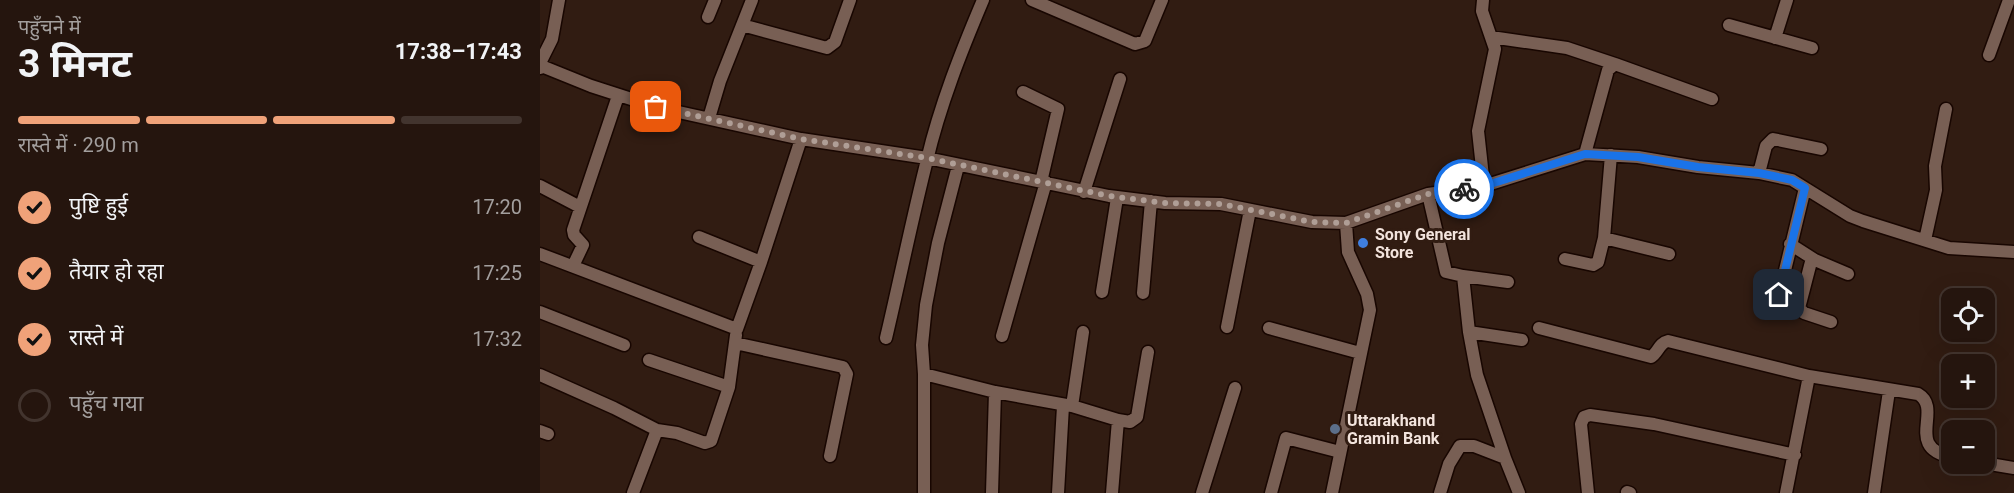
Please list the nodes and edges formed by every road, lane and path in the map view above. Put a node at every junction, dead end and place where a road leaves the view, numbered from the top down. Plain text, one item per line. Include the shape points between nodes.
1 (559, 0) edge
2 (715, 0) edge
3 (752, 0) edge
4 (850, 0) edge
5 (983, 0) edge
6 (1032, 0) edge
7 (1162, 0) edge
8 (1483, 0) edge
9 (1787, 0) edge
10 (2009, 0) edge
11 (708, 17) dead end
12 (742, 25) junction
13 (1729, 25) dead end
14 (1491, 37) junction
15 (1775, 38) junction
16 (1812, 48) dead end
17 (1989, 55) dead end
18 (1615, 64) junction
19 (540, 65) edge
20 (1120, 80) dead end
21 (1023, 92) dead end
22 (618, 96) junction
23 (1712, 99) dead end
24 (1946, 109) dead end
25 (709, 118) junction
26 (801, 139) junction
27 (1821, 149) dead end
28 (1585, 154) junction
29 (1611, 155) junction
30 (927, 158) junction
31 (958, 166) junction
32 (1759, 173) junction
33 (1043, 182) junction
34 (540, 186) edge
35 (1484, 186) junction
36 (1805, 188) junction
37 (1084, 192) junction
38 (1428, 194) junction
39 (1117, 198) junction
40 (1151, 201) junction
41 (580, 207) junction
42 (1250, 210) junction
43 (1346, 223) junction
44 (699, 237) dead end
45 (1604, 238) junction
46 (1924, 240) junction
47 (1790, 244) junction
48 (2014, 252) edge
49 (540, 254) edge
50 (1669, 254) dead end
51 (1812, 258) junction
52 (1565, 259) dead end
53 (761, 262) junction
54 (573, 266) junction
55 (1848, 274) dead end
56 (1463, 276) junction
57 (1508, 282) dead end
58 (1102, 292) dead end
59 (1143, 293) dead end
60 (1779, 295) dead end
61 (540, 312) edge
62 (1831, 322) dead end
63 (1227, 327) dead end
64 (1269, 328) dead end
65 (1539, 328) dead end
66 (737, 329) junction
67 (1083, 332) dead end
68 (1469, 332) junction
69 (1002, 336) dead end
70 (886, 338) dead end
71 (1522, 340) dead end
72 (735, 343) junction
73 (624, 345) dead end
74 (1148, 352) dead end
75 (1360, 353) junction
76 (649, 360) dead end
77 (924, 374) junction
78 (540, 375) edge
79 (1809, 376) junction
80 (729, 387) junction
81 (1235, 388) dead end
82 (1889, 391) junction
83 (994, 392) junction
84 (1067, 406) junction
85 (1118, 420) junction
86 (657, 430) junction
87 (1340, 452) junction
88 (1941, 454) edge
89 (1795, 455) junction
90 (830, 456) dead end
91 (1505, 458) junction
92 (1995, 465) edge
93 (2014, 468) edge
94 (633, 493) edge
95 (924, 493) edge
96 (992, 493) edge
97 (1058, 493) edge
98 (1112, 493) edge
99 (1202, 493) edge
100 (1271, 493) edge
101 (1332, 493) edge
102 (1440, 493) edge
103 (1519, 493) edge
104 (1588, 493) edge
105 (1786, 493) edge
106 (1874, 493) edge

1 - 19 street via 552,39
2 - 11 street
3 - 12 street
4 - 12 street via 835,42 827,48
5 - 30 street
6 - 7 street via 1135,44 1145,41
8 - 14 street via 1482,11
9 - 15 street
10 - 17 street
12 - 25 street
13 - 15 street
14 - 18 street via 1567,48
14 - 35 street via 1495,54 1478,131
15 - 16 street
18 - 23 street
18 - 28 street via 1608,70
19 - 22 street
20 - 37 street
21 - 33 street via 1059,109
22 - 25 street
22 - 41 street
24 - 46 street via 1935,166 1936,190
25 - 26 street
26 - 30 street
26 - 53 street
27 - 32 street via 1773,139 1766,146
28 - 29 street
28 - 35 street
29 - 32 street
29 - 45 street
30 - 31 street
30 - 70 street
31 - 33 street
31 - 77 street via 926,305
32 - 36 street via 1792,180
33 - 37 street
33 - 69 street
34 - 41 street
35 - 38 street
36 - 46 street via 1850,216
36 - 47 street
37 - 39 street
38 - 43 street
38 - 56 street via 1446,272
39 - 40 street
39 - 58 street
40 - 42 street via 1221,204
40 - 59 street
41 - 54 street via 573,230 583,246
42 - 43 street via 1312,222
42 - 63 street
43 - 75 street via 1348,252 1370,303
44 - 53 street
45 - 50 street
45 - 52 street via 1597,264
46 - 48 street via 1960,249
47 - 51 street
47 - 60 street
49 - 54 street
51 - 55 street
51 - 62 street via 1799,308 1804,314
53 - 66 street
54 - 66 street
56 - 57 street
56 - 68 street
61 - 73 street
64 - 75 street
65 - 79 street via 1651,357 1668,341
66 - 72 street
67 - 84 street
68 - 71 street
68 - 91 street via 1477,375
72 - 80 street
72 - 90 street via 846,369
74 - 85 street via 1137,417 1130,422
75 - 87 street
76 - 80 street
77 - 83 street
77 - 95 street
78 - 86 street
79 - 82 street
79 - 89 street
80 - 86 street via 709,442
81 - 99 street
82 - 88 street via 1923,397 1930,448
82 - 106 street
83 - 84 street
83 - 96 street
84 - 85 street
84 - 97 street
85 - 98 street
86 - 94 street
87 - 100 street via 1286,438
87 - 101 street
89 - 104 street via 1654,424 1590,415 1581,424
89 - 105 street
91 - 102 street via 1474,446 1460,446 1449,464
91 - 103 street
92 - 93 street

